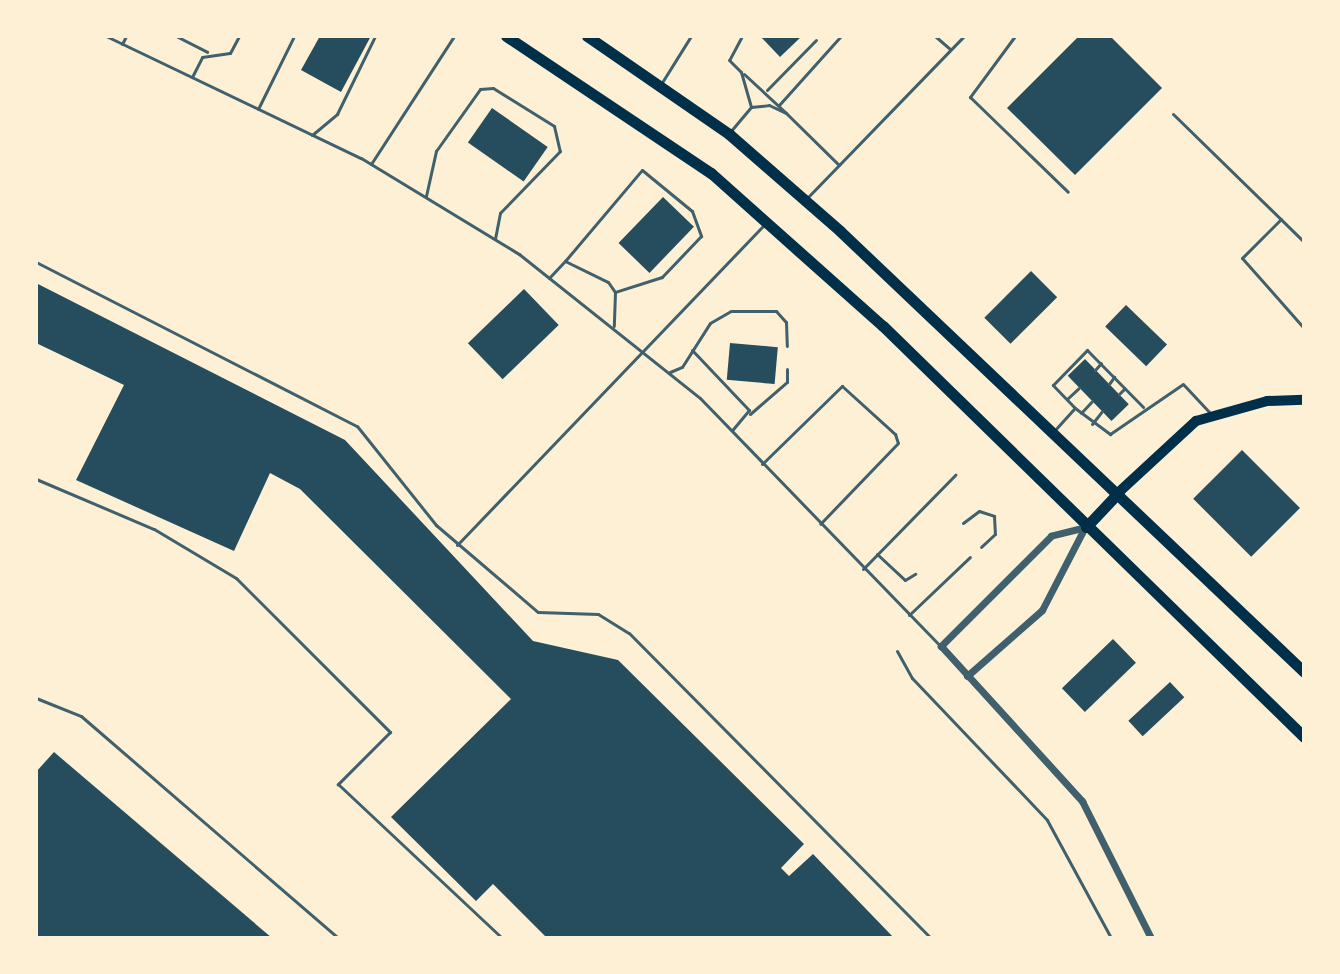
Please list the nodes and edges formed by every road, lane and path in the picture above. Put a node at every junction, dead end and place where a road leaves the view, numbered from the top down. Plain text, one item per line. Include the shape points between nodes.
1 (106, 36) edge
2 (126, 36) edge
3 (176, 36) edge
4 (239, 36) edge
5 (294, 36) edge
6 (375, 36) edge
7 (454, 36) edge
8 (506, 36) edge
9 (587, 36) edge
10 (690, 36) edge
11 (742, 36) edge
12 (841, 36) edge
13 (935, 36) edge
14 (1015, 36) edge
15 (960, 37) edge
16 (816, 40) dead end
17 (122, 44) junction
18 (951, 50) junction
19 (210, 54) junction
20 (741, 72) junction
21 (192, 77) junction
22 (661, 84) junction
23 (767, 90) junction
24 (779, 105) junction
25 (751, 107) junction
26 (258, 109) junction
27 (786, 113) junction
28 (1173, 114) dead end
29 (729, 134) junction
30 (312, 135) junction
31 (371, 164) junction
32 (839, 165) junction
33 (1068, 192) dead end
34 (425, 197) junction
35 (805, 200) junction
36 (1281, 219) junction
37 (767, 223) junction
38 (495, 239) junction
39 (1304, 242) edge
40 (565, 261) junction
41 (36, 262) edge
42 (549, 278) junction
43 (615, 292) junction
44 (614, 326) junction
45 (1304, 328) edge
46 (787, 346) dead end
47 (640, 347) junction
48 (692, 350) junction
49 (1101, 363) junction
50 (787, 369) dead end
51 (1095, 370) dead end
52 (670, 372) junction
53 (1114, 377) junction
54 (1109, 384) dead end
55 (1079, 388) dead end
56 (1125, 388) junction
57 (1119, 394) dead end
58 (1066, 400) junction
59 (1304, 400) edge
60 (1092, 401) dead end
61 (1143, 407) junction
62 (1075, 408) junction
63 (1102, 411) dead end
64 (1081, 413) junction
65 (750, 414) junction
66 (1212, 415) junction
67 (1092, 424) junction
68 (732, 430) junction
69 (1054, 431) junction
70 (762, 464) junction
71 (955, 475) dead end
72 (36, 479) edge
73 (1119, 492) junction
74 (963, 523) dead end
75 (820, 524) junction
76 (1086, 527) junction
77 (457, 545) junction
78 (981, 547) dead end
79 (877, 554) junction
80 (970, 557) dead end
81 (863, 569) junction
82 (915, 574) dead end
83 (909, 615) junction
84 (941, 646) junction
85 (897, 651) dead end
86 (1304, 672) edge
87 (967, 676) junction
88 (36, 698) edge
89 (1304, 737) edge
90 (338, 938) edge
91 (502, 938) edge
92 (931, 938) edge
93 (1111, 938) edge
94 (1151, 938) edge

1 - 17 lane
2 - 17 lane
3 - 19 lane
4 - 19 lane via 230,53
5 - 26 lane
6 - 30 lane via 337,114
7 - 31 lane
8 - 37 main road via 640,119
9 - 22 main road
10 - 22 lane
11 - 20 lane via 729,60
12 - 24 lane
13 - 18 lane
14 - 33 lane via 970,97
15 - 18 lane
16 - 23 lane
17 - 21 lane
18 - 32 lane
19 - 21 lane
20 - 23 lane
20 - 25 lane
21 - 26 lane
22 - 29 main road
23 - 24 lane
24 - 27 lane
25 - 27 lane via 769,105
25 - 29 lane
26 - 30 lane
27 - 32 lane
28 - 36 lane
29 - 35 main road
30 - 31 lane
31 - 34 lane
32 - 35 lane
34 - 38 lane
34 - 38 lane via 440,143 476,92 493,88 554,126 564,142 500,213
35 - 69 main road
36 - 39 lane
36 - 45 lane via 1242,258
37 - 47 lane
37 - 76 main road
38 - 42 lane
40 - 42 lane
40 - 43 lane
40 - 43 lane via 642,170 692,211 701,236 662,277
41 - 77 lane via 357,426
42 - 44 lane
43 - 44 lane
44 - 47 lane
46 - 48 lane via 786,322 768,309 722,314
47 - 52 lane
47 - 77 lane
48 - 52 lane
48 - 65 lane
49 - 51 lane
49 - 53 lane
49 - 58 lane via 1087,350 1053,385
50 - 65 lane via 787,382
52 - 68 lane
53 - 54 lane
53 - 56 lane
55 - 58 lane
56 - 57 lane
56 - 61 lane
58 - 62 lane
59 - 66 main road
60 - 64 lane
61 - 66 lane via 1183,384
61 - 67 lane via 1110,434
62 - 64 lane
62 - 69 lane
63 - 67 lane
64 - 67 lane
65 - 68 lane
66 - 73 main road via 1151,456
68 - 70 lane
69 - 73 main road
70 - 75 lane
70 - 75 lane via 842,386 895,434 898,443
71 - 79 lane
72 - 91 lane via 154,529 236,578 390,732 338,784
73 - 76 main road
73 - 86 main road
74 - 78 lane via 979,511 994,516 995,534
75 - 81 lane
76 - 84 street via 1051,536
76 - 87 street via 1042,610
76 - 89 main road
77 - 92 lane via 538,612 598,614 618,625
79 - 81 lane
79 - 82 lane via 905,580
80 - 83 lane
81 - 83 lane
83 - 84 lane
84 - 87 street
85 - 93 lane via 912,678 1047,820
87 - 94 street via 1082,801
88 - 90 lane via 81,716

